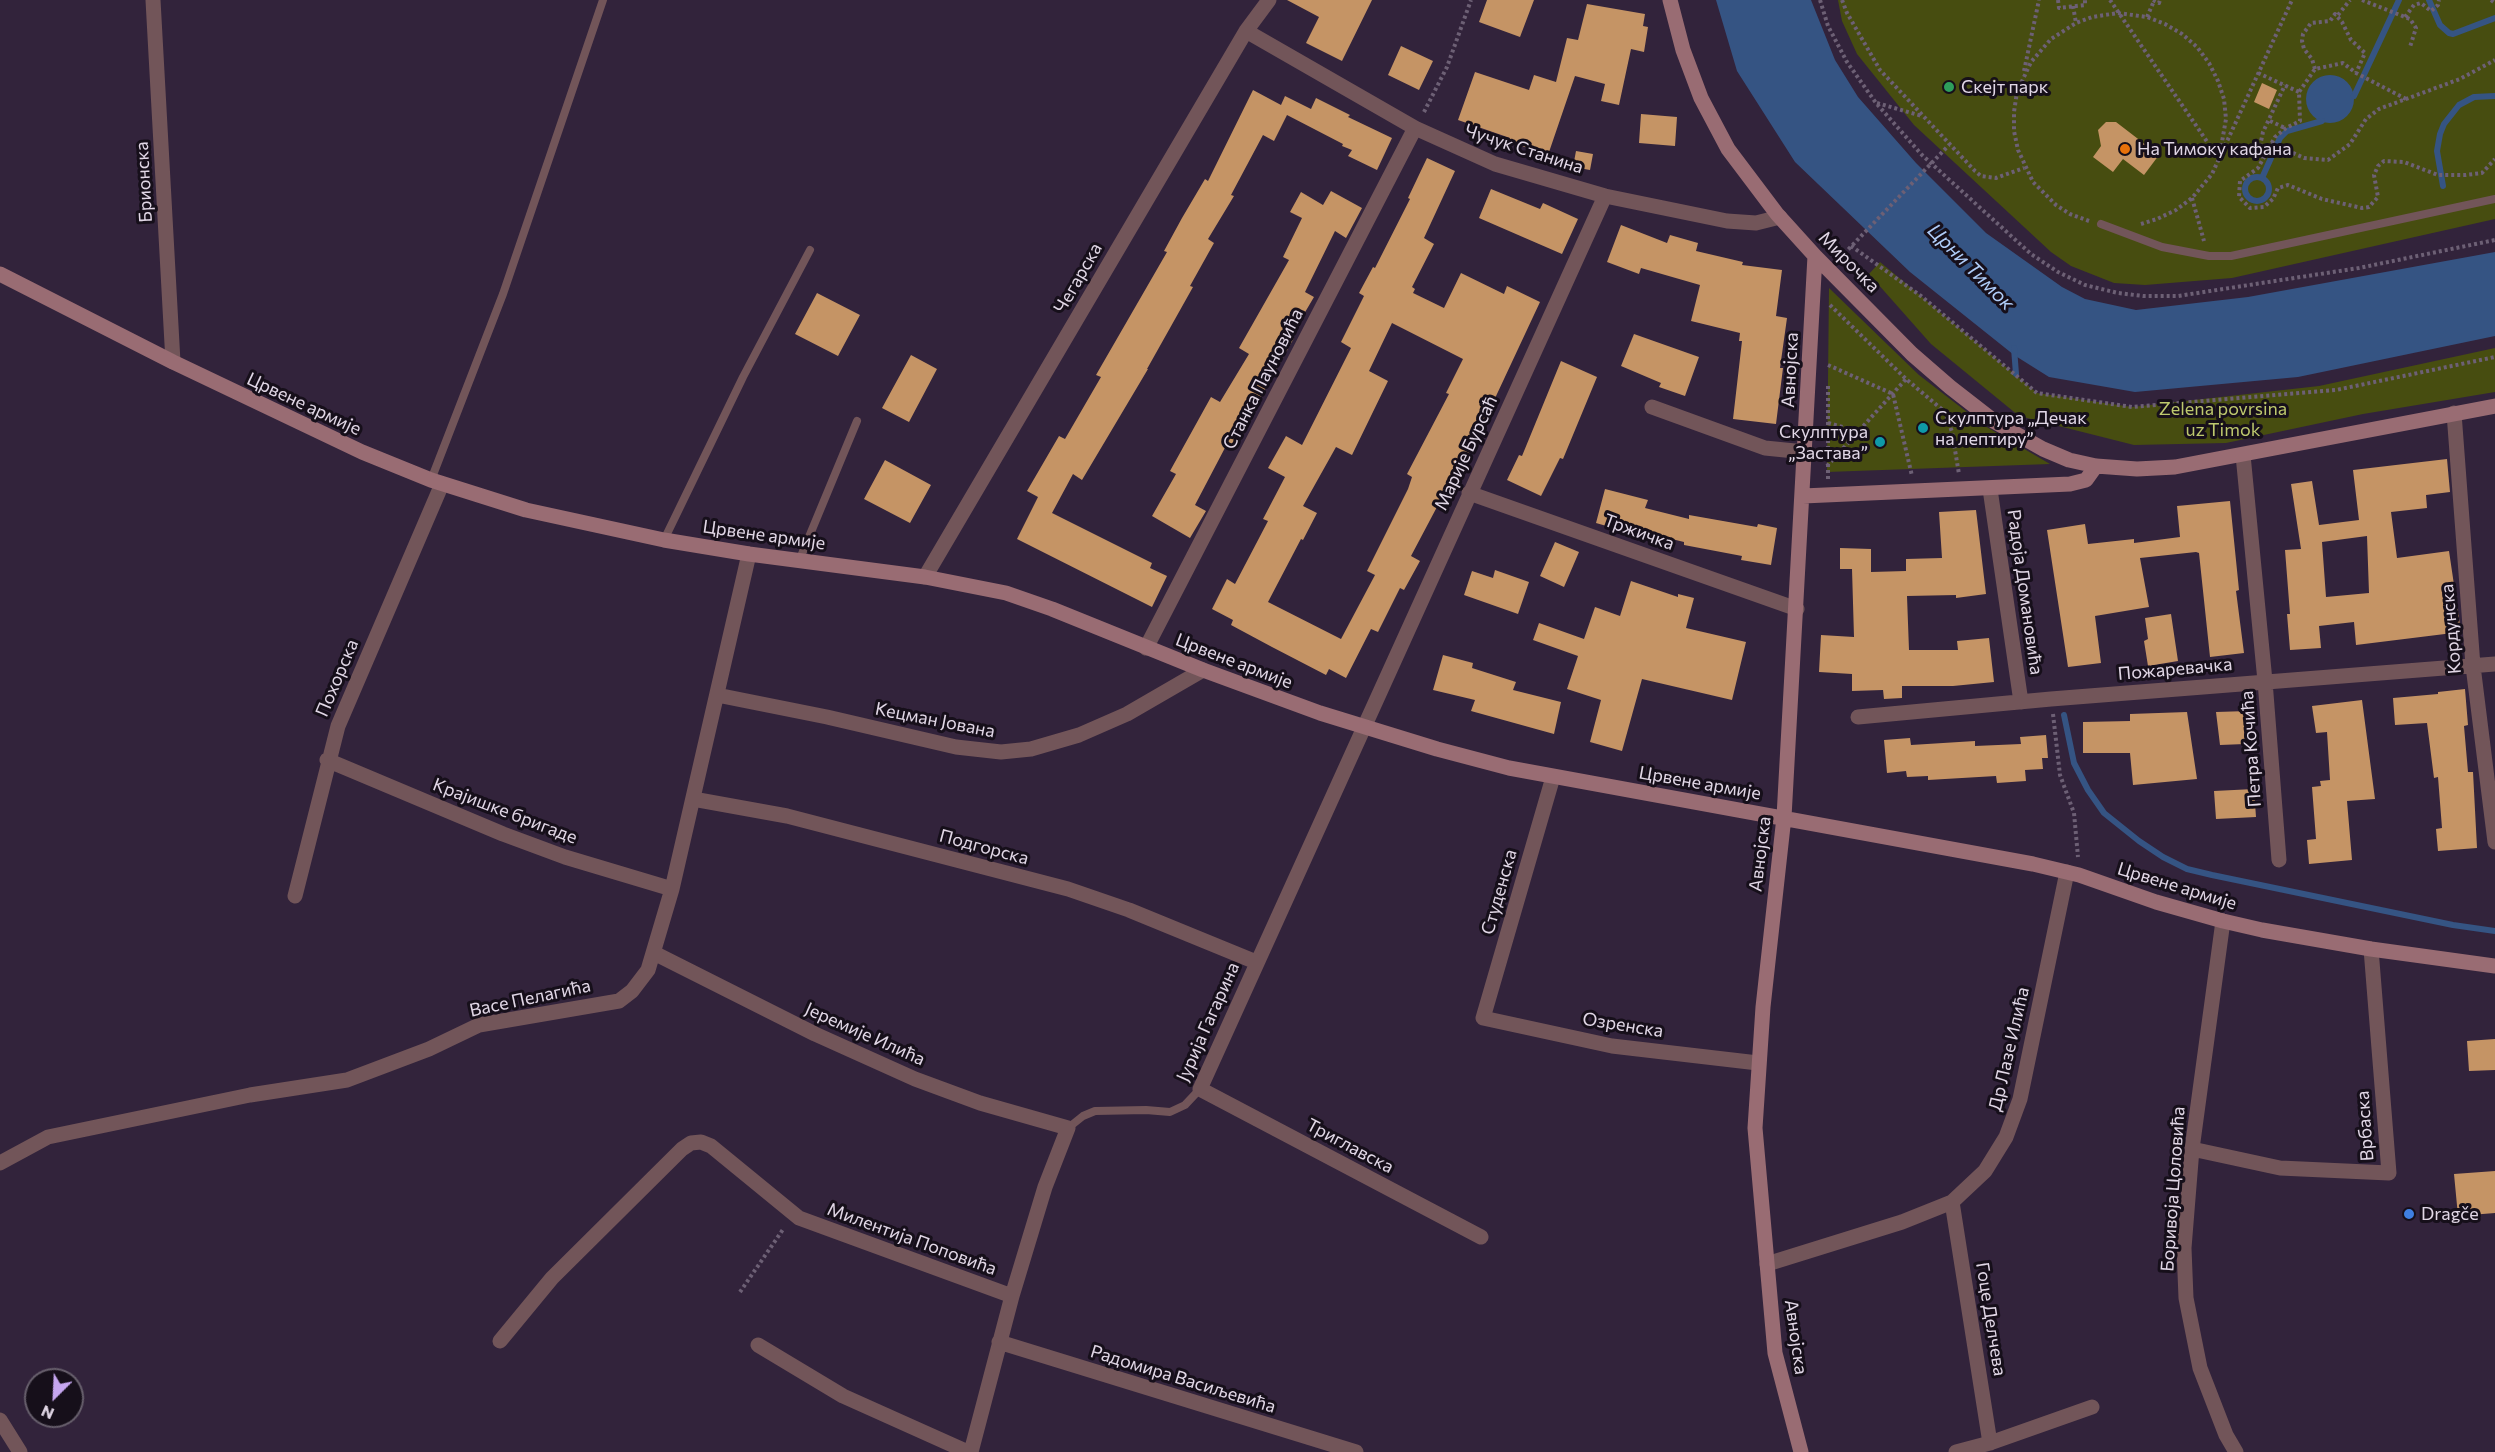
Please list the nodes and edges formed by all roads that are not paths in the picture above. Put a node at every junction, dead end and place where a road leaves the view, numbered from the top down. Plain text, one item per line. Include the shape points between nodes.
1 (153, 0) edge
2 (603, 0) edge
3 (1269, 0) edge
4 (1670, 0) edge
5 (1246, 31) junction
6 (1415, 128) junction
7 (1605, 196) junction
8 (2495, 199) edge
9 (1780, 217) junction
10 (2101, 224) road end
11 (810, 250) dead end
12 (1815, 256) junction
13 (0, 274) edge
14 (173, 363) junction
15 (2495, 406) edge
16 (1652, 407) dead end
17 (2454, 413) junction
18 (857, 421) dead end
19 (1805, 452) junction
20 (2242, 455) junction
21 (2096, 466) junction
22 (436, 482) junction
23 (1990, 489) junction
24 (1469, 493) junction
25 (1803, 496) junction
26 (664, 540) junction
27 (749, 554) junction
28 (799, 561) junction
29 (925, 577) junction
30 (1797, 609) junction
31 (1146, 648) junction
32 (2495, 664) edge
33 (2473, 666) junction
34 (1203, 670) junction
35 (2265, 681) junction
36 (717, 696) junction
37 (2021, 702) junction
38 (1858, 717) dead end
39 (1364, 727) junction
40 (327, 760) junction
41 (1553, 777) junction
42 (693, 799) junction
43 (1784, 817) junction
44 (2495, 842) edge
45 (2279, 860) dead end
46 (2073, 873) junction
47 (672, 889) junction
48 (295, 896) dead end
49 (2223, 921) junction
50 (2371, 949) junction
51 (654, 953) junction
52 (1256, 962) junction
53 (2495, 966) edge
54 (1483, 1018) joint
55 (1758, 1063) junction
56 (1200, 1089) junction
57 (1068, 1128) junction
58 (2192, 1149) junction
59 (0, 1162) edge
60 (1952, 1202) junction
61 (1481, 1237) dead end
62 (1767, 1264) junction
63 (1011, 1296) junction
64 (500, 1341) dead end
65 (999, 1342) junction
66 (758, 1345) dead end
67 (2092, 1407) dead end
68 (0, 1420) edge
69 (1990, 1443) junction
70 (20, 1452) edge
71 (969, 1452) edge
72 (1356, 1452) edge
73 (1801, 1452) edge
74 (1956, 1452) edge
75 (2236, 1452) edge

1 - 14 street, Брионска
2 - 22 lane
3 - 5 street, Чегарска
4 - 9 main road, Мирочка via 1701,98 1728,149
5 - 6 street, Чучук Станина
5 - 29 street, Чегарска
6 - 7 street, Чучук Станина via 1495,164
6 - 31 street, Станка Пауновића
7 - 9 street, Чучук Станина via 1727,221 1756,223
7 - 24 street, Марије Бурсаћ
8 - 10 lane via 2231,256 2162,247
9 - 12 main road, Мирочка
11 - 26 lane
12 - 19 main road, Авнојска
12 - 21 main road, Мирочка via 1912,354 1995,422 2043,449
13 - 14 main road, Црвене армије
14 - 22 main road, Црвене армије via 342,443
15 - 17 main road, Мирочка
16 - 19 street via 1765,448
17 - 20 main road, Мирочка
17 - 33 street, Кордунска
18 - 28 lane
19 - 25 main road, Авнојска
20 - 21 main road, Мирочка via 2175,467
20 - 35 street, Петра Кочића
21 - 23 main road via 2090,477 2079,483
22 - 26 main road, Црвене армије via 560,519
22 - 40 street, Похорска
23 - 25 main road
23 - 37 street, Радоја Домановића
24 - 30 street, Тржичка
24 - 39 street, Марије Бурсаћ
25 - 30 main road, Авнојска
26 - 27 main road, Црвене армије
27 - 28 main road, Црвене армије
27 - 36 street, Васе Пелагића
28 - 29 main road, Црвене армије
29 - 31 main road, Црвене армије via 1025,599
30 - 43 main road, Авнојска
31 - 34 main road, Црвене армије
32 - 33 street, Пожаревачка
33 - 35 street, Пожаревачка
33 - 44 street, Кордунска
34 - 36 street, Кецман Јована via 1127,714 1079,735 1031,749 1001,752 956,747
34 - 39 main road, Црвене армије
35 - 37 street, Пожаревачка
35 - 45 street, Петра Кочића
36 - 42 street, Васе Пелагића
37 - 38 street, Пожаревачка
39 - 41 main road, Црвене армије via 1475,760
39 - 52 street, Јурија Гагарина
40 - 47 street, Крајишке бригаде via 513,838
40 - 48 street, Похорска
41 - 43 main road, Црвене армије
41 - 54 street, Студенска
42 - 47 street, Васе Пелагића
42 - 52 street, Подгорска via 787,816 1068,889
43 - 46 main road, Црвене армије
43 - 55 main road, Авнојска
46 - 49 main road, Црвене армије
46 - 60 street, Др Лазе Илића via 2020,1099 2006,1137 1985,1171
47 - 51 street, Васе Пелагића
49 - 50 main road, Црвене армије
49 - 58 street, Боривоја Цоловића
50 - 53 main road, Црвене армије
50 - 58 street, Врбаска via 2389,1173 2280,1168
51 - 57 street, Јеремије Илића via 915,1079 980,1103
51 - 59 street, Васе Пелагића via 642,981 619,1000 479,1025 347,1080 250,1095 48,1137
52 - 56 street, Јурија Гагарина
54 - 55 street, Озренска via 1612,1046
55 - 62 main road, Авнојска via 1755,1128
56 - 57 lane, Јурија Гагарина via 1185,1105 1170,1112 1095,1112
56 - 61 street, Триглавска
57 - 63 street
58 - 75 street, Боривоја Цоловића via 2184,1248 2186,1298 2200,1368
60 - 62 street, Др Лазе Илића via 1902,1222
60 - 69 street, Гоце Делчева
62 - 73 main road, Авнојска via 1775,1353
63 - 64 street, Милентија Поповића via 799,1218 701,1142 682,1149 552,1278
63 - 65 street
65 - 71 street
65 - 72 street, Радомира Васиљевића
66 - 71 street via 843,1396
67 - 69 street
68 - 70 street
69 - 74 street

